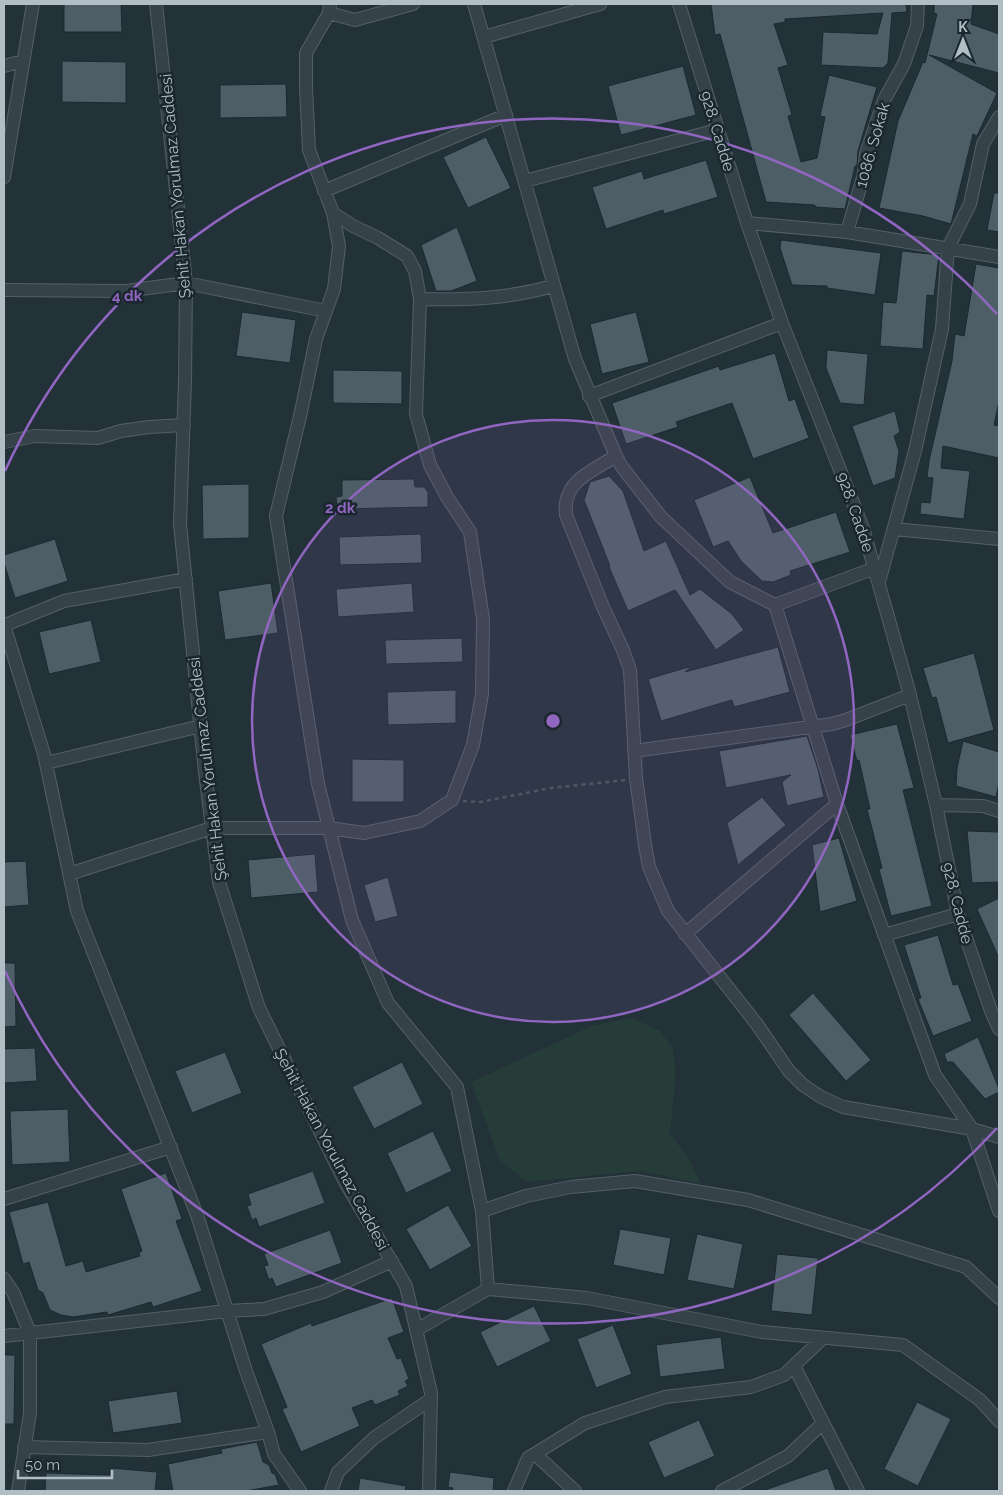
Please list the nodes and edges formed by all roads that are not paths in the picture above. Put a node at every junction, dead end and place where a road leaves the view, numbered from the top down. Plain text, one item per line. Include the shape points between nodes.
1 (33, 4) edge
2 (156, 4) edge
3 (413, 4) edge
4 (474, 4) edge
5 (600, 4) edge
6 (679, 4) edge
7 (918, 4) edge
8 (329, 8) edge
9 (484, 38) junction
10 (23, 61) junction
11 (4, 66) edge
12 (506, 115) junction
13 (999, 117) edge
14 (717, 130) junction
15 (4, 177) edge
16 (525, 181) junction
17 (324, 190) junction
18 (332, 213) junction
19 (747, 223) junction
20 (847, 232) junction
21 (948, 248) junction
22 (999, 257) edge
23 (186, 283) junction
24 (553, 286) junction
25 (4, 290) edge
26 (420, 300) junction
27 (326, 311) junction
28 (782, 323) junction
29 (590, 396) junction
30 (184, 425) junction
31 (4, 442) edge
32 (616, 456) junction
33 (894, 529) junction
34 (999, 539) edge
35 (875, 568) junction
36 (186, 579) junction
37 (879, 582) junction
38 (775, 605) junction
39 (4, 625) edge
40 (910, 695) junction
41 (200, 726) junction
42 (813, 726) junction
43 (634, 751) junction
44 (46, 763) junction
45 (837, 804) junction
46 (936, 805) junction
47 (999, 811) edge
48 (212, 828) junction
49 (329, 828) junction
50 (69, 874) junction
51 (958, 914) junction
52 (685, 934) junction
53 (884, 936) junction
54 (995, 1010) edge
55 (999, 1029) edge
56 (972, 1129) junction
57 (999, 1138) edge
58 (171, 1147) junction
59 (4, 1199) edge
60 (482, 1211) junction
61 (999, 1211) edge
62 (392, 1261) junction
63 (4, 1278) edge
64 (488, 1289) junction
65 (999, 1298) edge
66 (227, 1311) junction
67 (416, 1330) junction
68 (30, 1332) junction
69 (4, 1336) edge
70 (822, 1339) junction
71 (794, 1366) junction
72 (431, 1398) junction
73 (999, 1421) edge
74 (823, 1423) junction
75 (268, 1432) junction
76 (24, 1447) junction
77 (535, 1454) junction
78 (18, 1491) edge
79 (300, 1491) edge
80 (331, 1491) edge
81 (429, 1491) edge
82 (514, 1491) edge
83 (575, 1491) edge
84 (722, 1491) edge
85 (858, 1491) edge

1 - 10 street
2 - 23 street, Şehit Hakan Yorulmaz Caddesi
3 - 8 street via 355,20
4 - 9 street
5 - 9 street
6 - 14 street, 928. Cadde
7 - 20 street, 1086. Sokak via 917,26 904,64 884,100 866,154 864,174
8 - 17 street via 306,53 309,150
9 - 12 street
10 - 11 street
10 - 15 street
12 - 16 street
12 - 17 street
13 - 21 street via 983,144 970,204
14 - 16 street
14 - 19 street, 928. Cadde
16 - 24 street
17 - 18 street
18 - 26 street via 407,256
18 - 27 street via 339,246 334,289
19 - 20 street
19 - 28 street, 928. Cadde
20 - 21 street
21 - 22 street
21 - 33 street via 942,329
23 - 25 street via 126,290
23 - 27 street
23 - 30 street, Şehit Hakan Yorulmaz Caddesi
24 - 26 street via 493,298
24 - 29 street via 574,359
26 - 49 street via 416,414 430,465 470,532 483,619 482,694 473,745 452,800 420,822 364,833
27 - 49 street via 316,339 276,516 318,784
28 - 29 street
28 - 35 street, 928. Cadde via 864,528
29 - 32 street
30 - 31 street via 121,431 98,438 35,436
30 - 36 street, Şehit Hakan Yorulmaz Caddesi via 180,524
32 - 38 street via 662,518 730,582
32 - 43 street via 573,484 564,504 630,670
33 - 34 street
33 - 37 street
35 - 37 street, 928. Cadde
35 - 38 street
36 - 39 street via 64,600
36 - 41 street, Şehit Hakan Yorulmaz Caddesi
37 - 40 street, 928. Cadde
38 - 42 street
39 - 44 street
40 - 42 street via 846,720
40 - 46 street, 928. Cadde
41 - 44 street
41 - 48 street, Şehit Hakan Yorulmaz Caddesi
42 - 43 street
42 - 45 street
43 - 52 street via 649,867 668,911
44 - 50 street
45 - 52 street
45 - 53 street
46 - 47 street via 983,806
46 - 51 street, 928. Cadde
48 - 49 street
48 - 50 street
48 - 62 street, Şehit Hakan Yorulmaz Caddesi via 219,882 258,1008 345,1182
49 - 60 street via 352,920 388,1003 457,1087
50 - 58 street via 77,911
51 - 53 street
51 - 54 street, 928. Cadde
52 - 56 street via 790,1071 822,1098 843,1107
53 - 56 street via 935,1075
54 - 55 street, 928. Cadde
56 - 57 street
56 - 61 street
58 - 59 street
58 - 66 street via 198,1215
60 - 64 street
60 - 65 street via 526,1196 571,1187 645,1182 748,1200 966,1267
62 - 66 street via 323,1292 264,1309
62 - 67 street, Şehit Hakan Yorulmaz Caddesi via 406,1286
63 - 68 street
64 - 67 street
64 - 70 street via 587,1298 762,1332
66 - 68 street
66 - 75 street
67 - 72 street, Şehit Hakan Yorulmaz Caddesi
68 - 69 street
68 - 76 street via 30,1413
70 - 71 street
70 - 73 street via 903,1346 980,1400
71 - 74 street
71 - 77 street via 784,1375 751,1388 665,1398 585,1423
72 - 80 street via 374,1438 338,1472
72 - 81 street, Şehit Hakan Yorulmaz Caddesi
74 - 84 street via 788,1456
74 - 85 street
75 - 76 street via 148,1450
75 - 79 street via 274,1454
76 - 78 street
77 - 82 street via 528,1458
77 - 83 street

